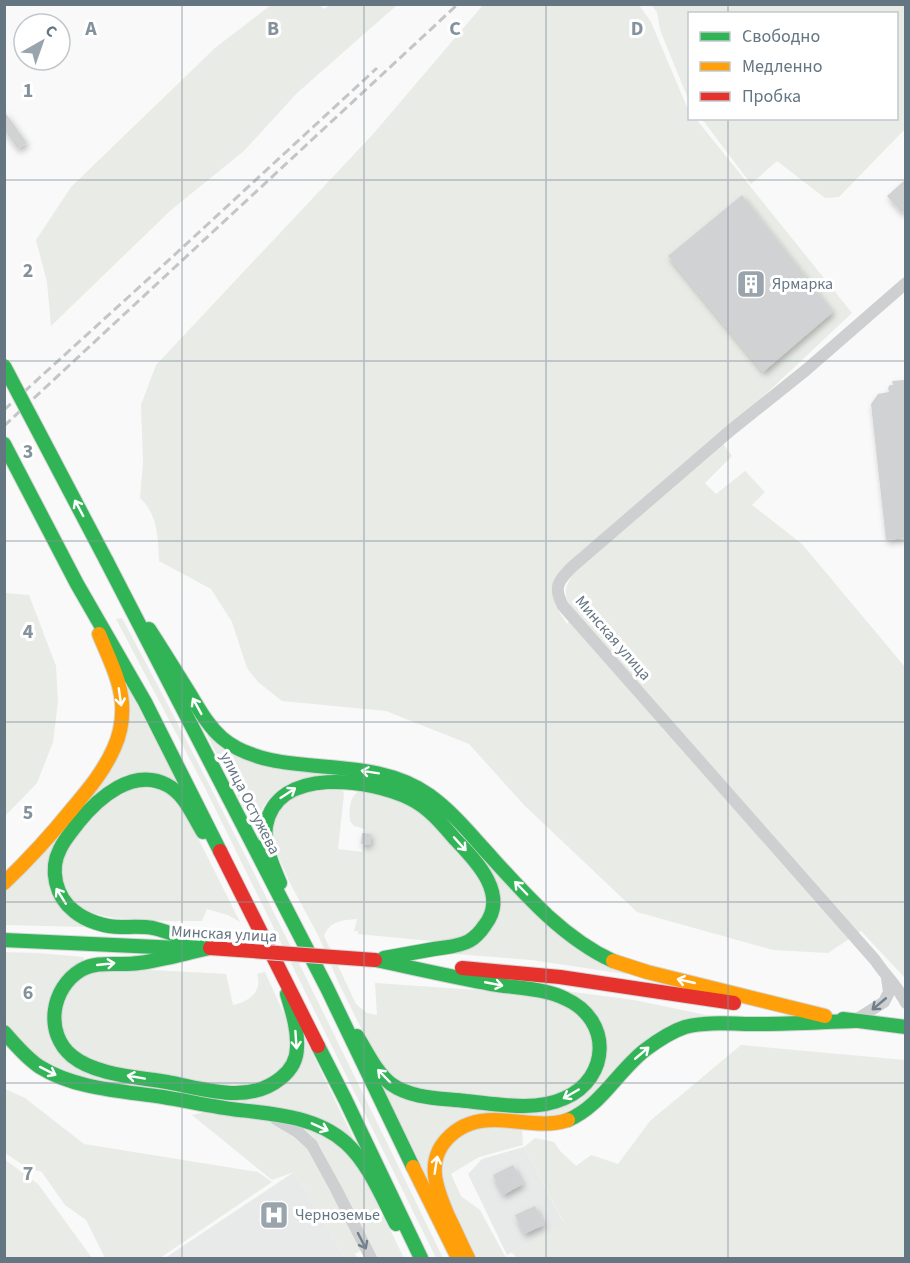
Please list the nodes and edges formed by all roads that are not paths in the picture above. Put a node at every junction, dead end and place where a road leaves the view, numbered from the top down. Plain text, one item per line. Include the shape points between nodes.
1 (906, 283) edge
2 (4, 366) edge
3 (4, 444) edge
4 (106, 560) junction
5 (77, 584) junction
6 (4, 883) edge
7 (249, 910) junction
8 (293, 922) junction
9 (4, 940) edge
10 (210, 948) junction
11 (375, 960) junction
12 (886, 977) junction
13 (285, 982) junction
14 (327, 988) junction
15 (906, 1003) edge
16 (825, 1016) junction
17 (854, 1021) junction
18 (906, 1027) edge
19 (4, 1032) edge
20 (246, 1110) junction
21 (371, 1258) edge
22 (415, 1258) edge
23 (421, 1258) edge
24 (458, 1258) edge
25 (468, 1258) edge

1 - 12 street, Минская улица via 572,567 557,589 563,606
4 -> 2 street, улица Остужева, bridge
3 - 5 street
4 - 8 street, улица Остужева
16 -> 4 street via 642,972 593,952 549,916 434,798 405,781 374,772 300,765 258,756 229,744 202,715
5 -> 6 street via 120,691 120,729 97,778
5 - 7 street via 145,702
10 -> 7 street via 151,928 114,927 87,919 63,901 53,875 57,857 102,798 120,785 137,780 157,781 172,788 185,802
7 - 13 street
8 -> 11 street via 266,837 269,812 277,800 300,785 329,782 361,784 409,798 446,828 483,870 494,901 482,930 470,940 455,947
8 - 14 street, улица Остужева
9 - 10 street, Минская улица
10 - 11 street, Минская улица, bridge
13 -> 10 street via 297,1041 296,1056 288,1072 262,1091 230,1093 113,1073 77,1059 61,1043 54,1021 56,998 80,970
11 -> 14 street via 559,995 576,1004 596,1029 600,1042 596,1069 576,1092 541,1104 510,1105 413,1094 393,1085 378,1070
11 - 16 street, Минская улица via 560,977
12 - 15 street, Минская улица
12 -> 17 street via 889,992 884,1002
13 - 23 street
14 - 24 street, улица Остужева
16 - 17 street, Минская улица
17 - 18 street, Минская улица
25 -> 17 street via 438,1194 434,1174 442,1144 465,1125 483,1120 546,1124 574,1118 588,1109 644,1050 684,1028 718,1023
19 -> 20 street via 30,1059 59,1076 108,1088
20 -> 21 street via 280,1120 307,1140
20 -> 22 street via 318,1125 346,1143 369,1173

